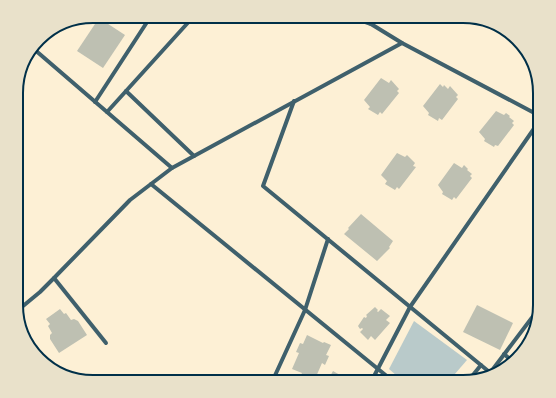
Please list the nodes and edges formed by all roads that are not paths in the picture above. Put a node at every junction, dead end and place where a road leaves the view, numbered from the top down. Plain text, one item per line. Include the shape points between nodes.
1 (146, 23) edge
2 (188, 23) edge
3 (371, 24) edge
4 (402, 43) junction
5 (36, 52) edge
6 (126, 91) junction
7 (294, 101) junction
8 (95, 102) junction
9 (107, 112) junction
10 (533, 112) edge
11 (533, 130) edge
12 (194, 156) junction
13 (172, 168) junction
14 (151, 184) junction
15 (328, 239) junction
16 (54, 278) junction
17 (24, 305) edge
18 (410, 307) junction
19 (305, 310) junction
20 (532, 317) edge
21 (106, 343) dead end
22 (504, 354) junction
23 (509, 358) edge
24 (481, 366) junction
25 (496, 367) edge
26 (378, 370) junction
27 (487, 370) edge
28 (474, 374) edge
29 (275, 375) edge
30 (375, 375) edge
31 (385, 375) edge

1 - 8 street
2 - 6 street
3 - 4 street
4 - 7 street
4 - 10 street
5 - 8 street
6 - 9 street
6 - 12 street
7 - 12 street
7 - 15 street via 263,186
8 - 9 street
9 - 13 street
11 - 18 street
12 - 13 street
13 - 14 street
14 - 16 street via 130,200
14 - 19 street
15 - 18 street
15 - 19 street
16 - 17 street
16 - 21 street
18 - 24 street
18 - 26 street
19 - 26 street
19 - 29 street
20 - 22 street
22 - 23 street
22 - 25 street
24 - 27 street
24 - 28 street
26 - 30 street
26 - 31 street

